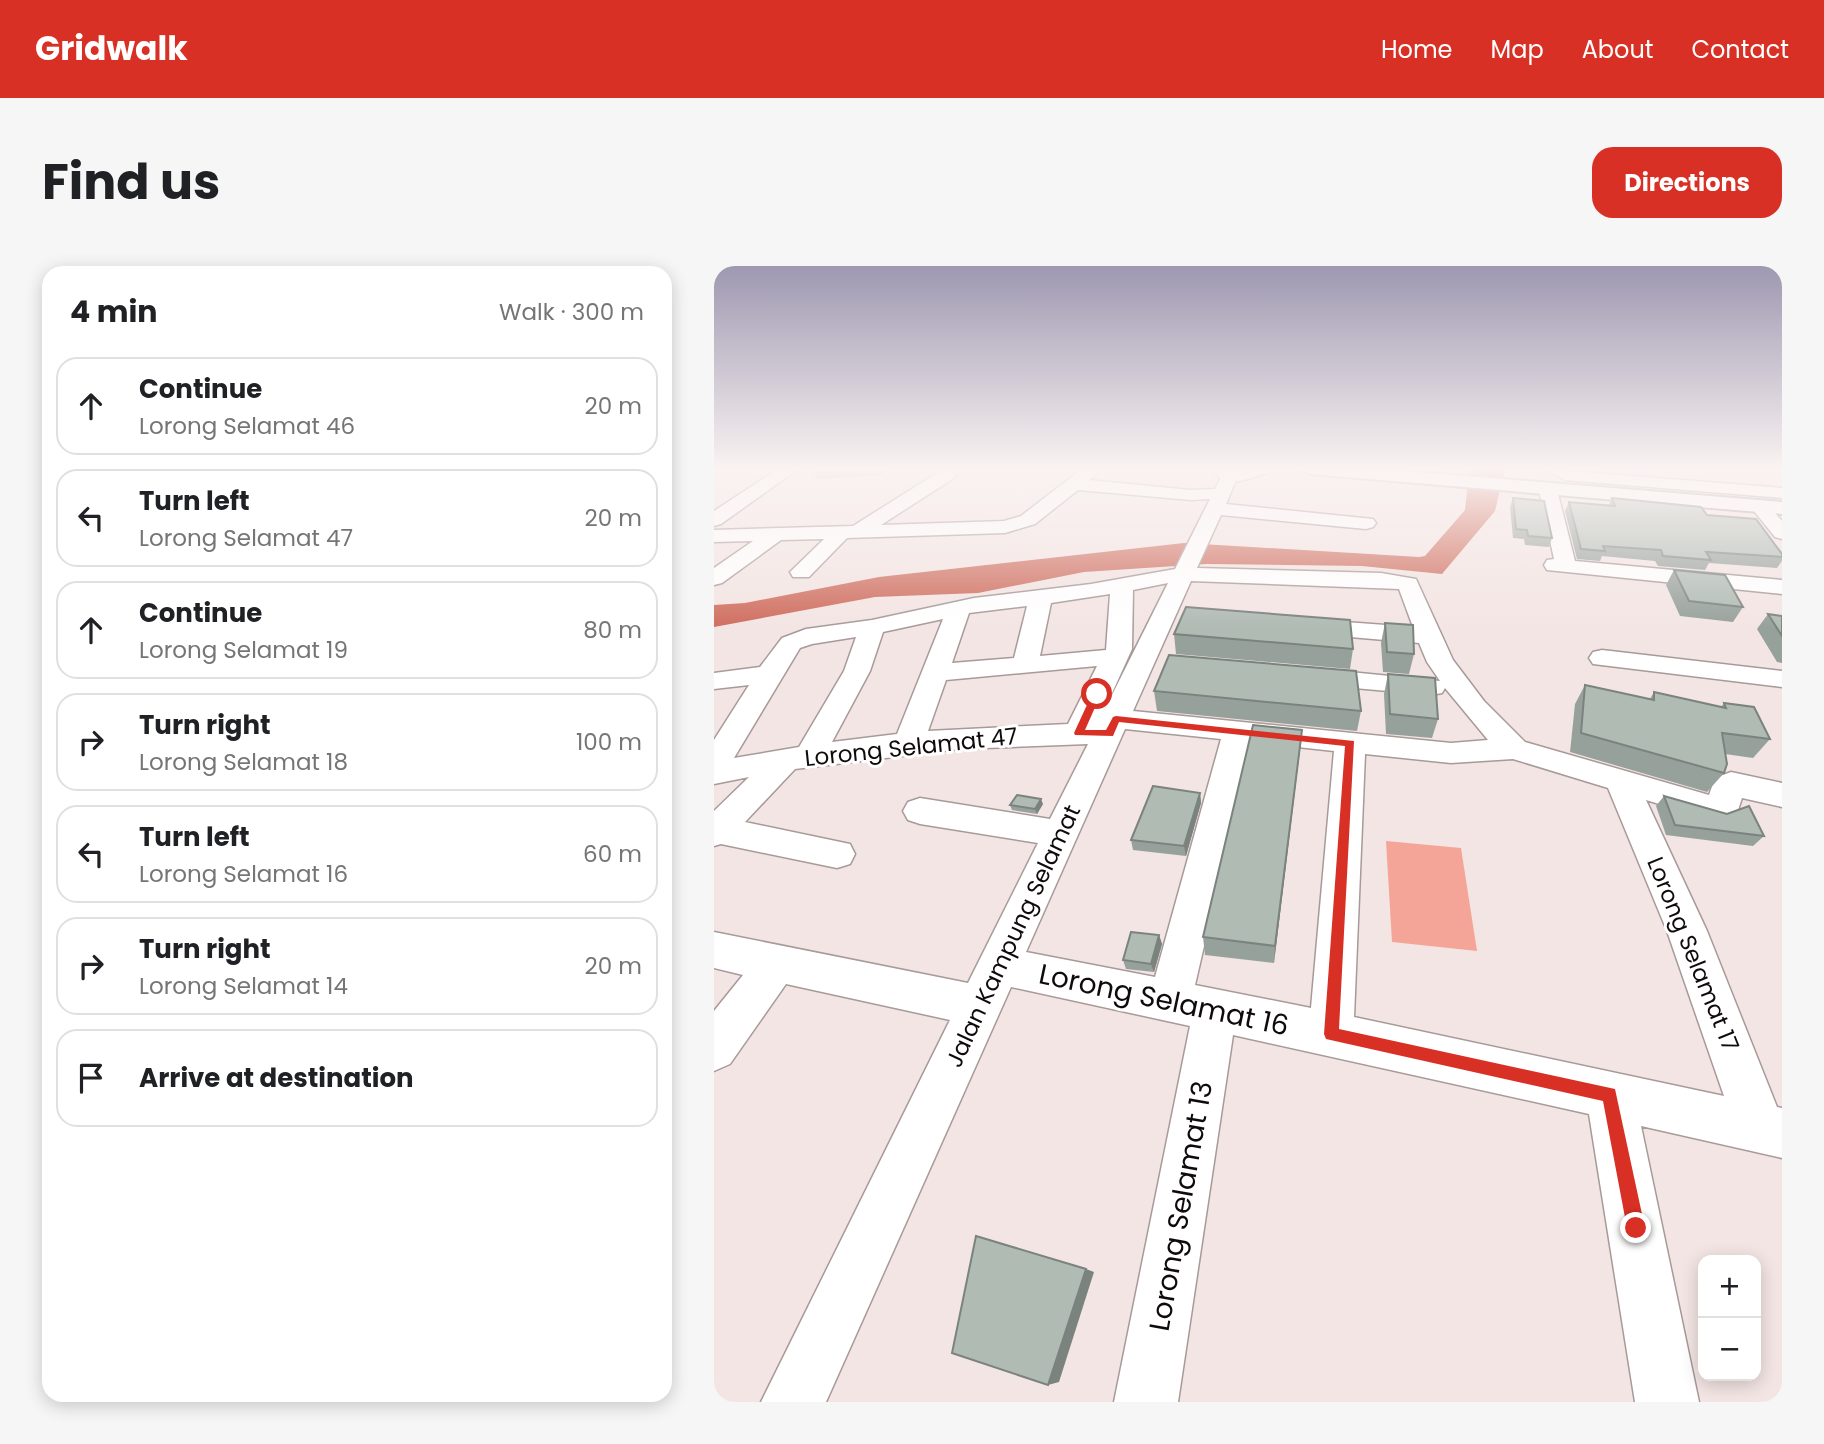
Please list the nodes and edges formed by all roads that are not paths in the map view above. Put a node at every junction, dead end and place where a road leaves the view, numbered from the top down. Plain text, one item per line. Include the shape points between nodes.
1 (866, 522) edge
2 (1022, 522) edge
3 (1205, 522) edge
4 (1360, 522) edge
5 (1554, 522) edge
6 (1366, 523) dead end
7 (849, 532) junction
8 (775, 535) junction
9 (714, 536) edge
10 (714, 558) edge
11 (743, 558) junction
12 (1189, 561) junction
13 (801, 572) dead end
14 (714, 578) edge
15 (1122, 586) junction
16 (1782, 587) edge
17 (1041, 597) junction
18 (959, 608) junction
19 (1276, 624) edge
20 (872, 627) junction
21 (1427, 636) junction
22 (1602, 658) dead end
23 (1143, 661) junction
24 (1025, 665) junction
25 (935, 673) junction
26 (769, 674) junction
27 (1281, 674) edge
28 (1782, 679) edge
29 (714, 681) edge
30 (1460, 690) junction
31 (1101, 729) junction
32 (1238, 732) junction
33 (1350, 743) junction
34 (908, 744) junction
35 (1514, 749) junction
36 (797, 758) junction
37 (714, 765) edge
38 (714, 773) edge
39 (1621, 782) junction
40 (1782, 795) edge
41 (919, 811) dead end
42 (715, 832) edge
43 (1061, 834) junction
44 (837, 854) dead end
45 (714, 950) edge
46 (776, 964) junction
47 (998, 965) junction
48 (979, 1006) junction
49 (1193, 1006) junction
50 (1331, 1034) junction
51 (714, 1048) edge
52 (1610, 1095) junction
53 (1771, 1130) edge
54 (793, 1402) edge
55 (1146, 1402) edge
56 (1667, 1402) edge

1 - 7 street
2 - 7 street via 992,528
3 - 12 street, Jalan Kampung Selamat
4 - 6 street
5 - 16 street via 1561,565
7 - 8 street
7 - 13 street
8 - 9 street
8 - 11 street
10 - 11 street
11 - 14 street
12 - 15 street
12 - 21 street via 1403,582 1412,587
12 - 23 street, Jalan Kampung Selamat via 1179,615
15 - 17 street
15 - 23 street via 1120,640
17 - 18 street
17 - 24 street
18 - 20 street
18 - 25 street
19 - 21 street
20 - 26 street via 791,643
20 - 36 street via 857,671
21 - 30 street
22 - 28 street
23 - 24 street
23 - 31 street, Jalan Kampung Selamat
24 - 25 street
25 - 34 street
26 - 29 street
26 - 37 street
27 - 30 street
30 - 35 street
31 - 32 street, Lorong Selamat 47
31 - 34 street, Lorong Selamat 47
31 - 43 street, Jalan Kampung Selamat
32 - 33 street, Lorong Selamat 47
32 - 49 street, Lorong Selamat 13
33 - 35 street, Lorong Selamat 47 via 1451,753
33 - 50 street
34 - 36 street, Lorong Selamat 47
35 - 39 street
36 - 38 street, Lorong Selamat 47
36 - 42 street
39 - 40 street via 1717,810 1724,807 1727,786 1731,785
39 - 53 street, Lorong Selamat 17
41 - 43 street
42 - 44 street
43 - 47 street, Jalan Kampung Selamat
45 - 46 street
46 - 48 street
46 - 51 street
47 - 48 street, Jalan Kampung Selamat
47 - 49 street, Lorong Selamat 16
48 - 54 street, Jalan Kampung Selamat
49 - 50 street, Lorong Selamat 16
49 - 55 street, Lorong Selamat 13
50 - 52 street, Lorong Selamat 16
52 - 53 street, Lorong Selamat 16
52 - 56 street

